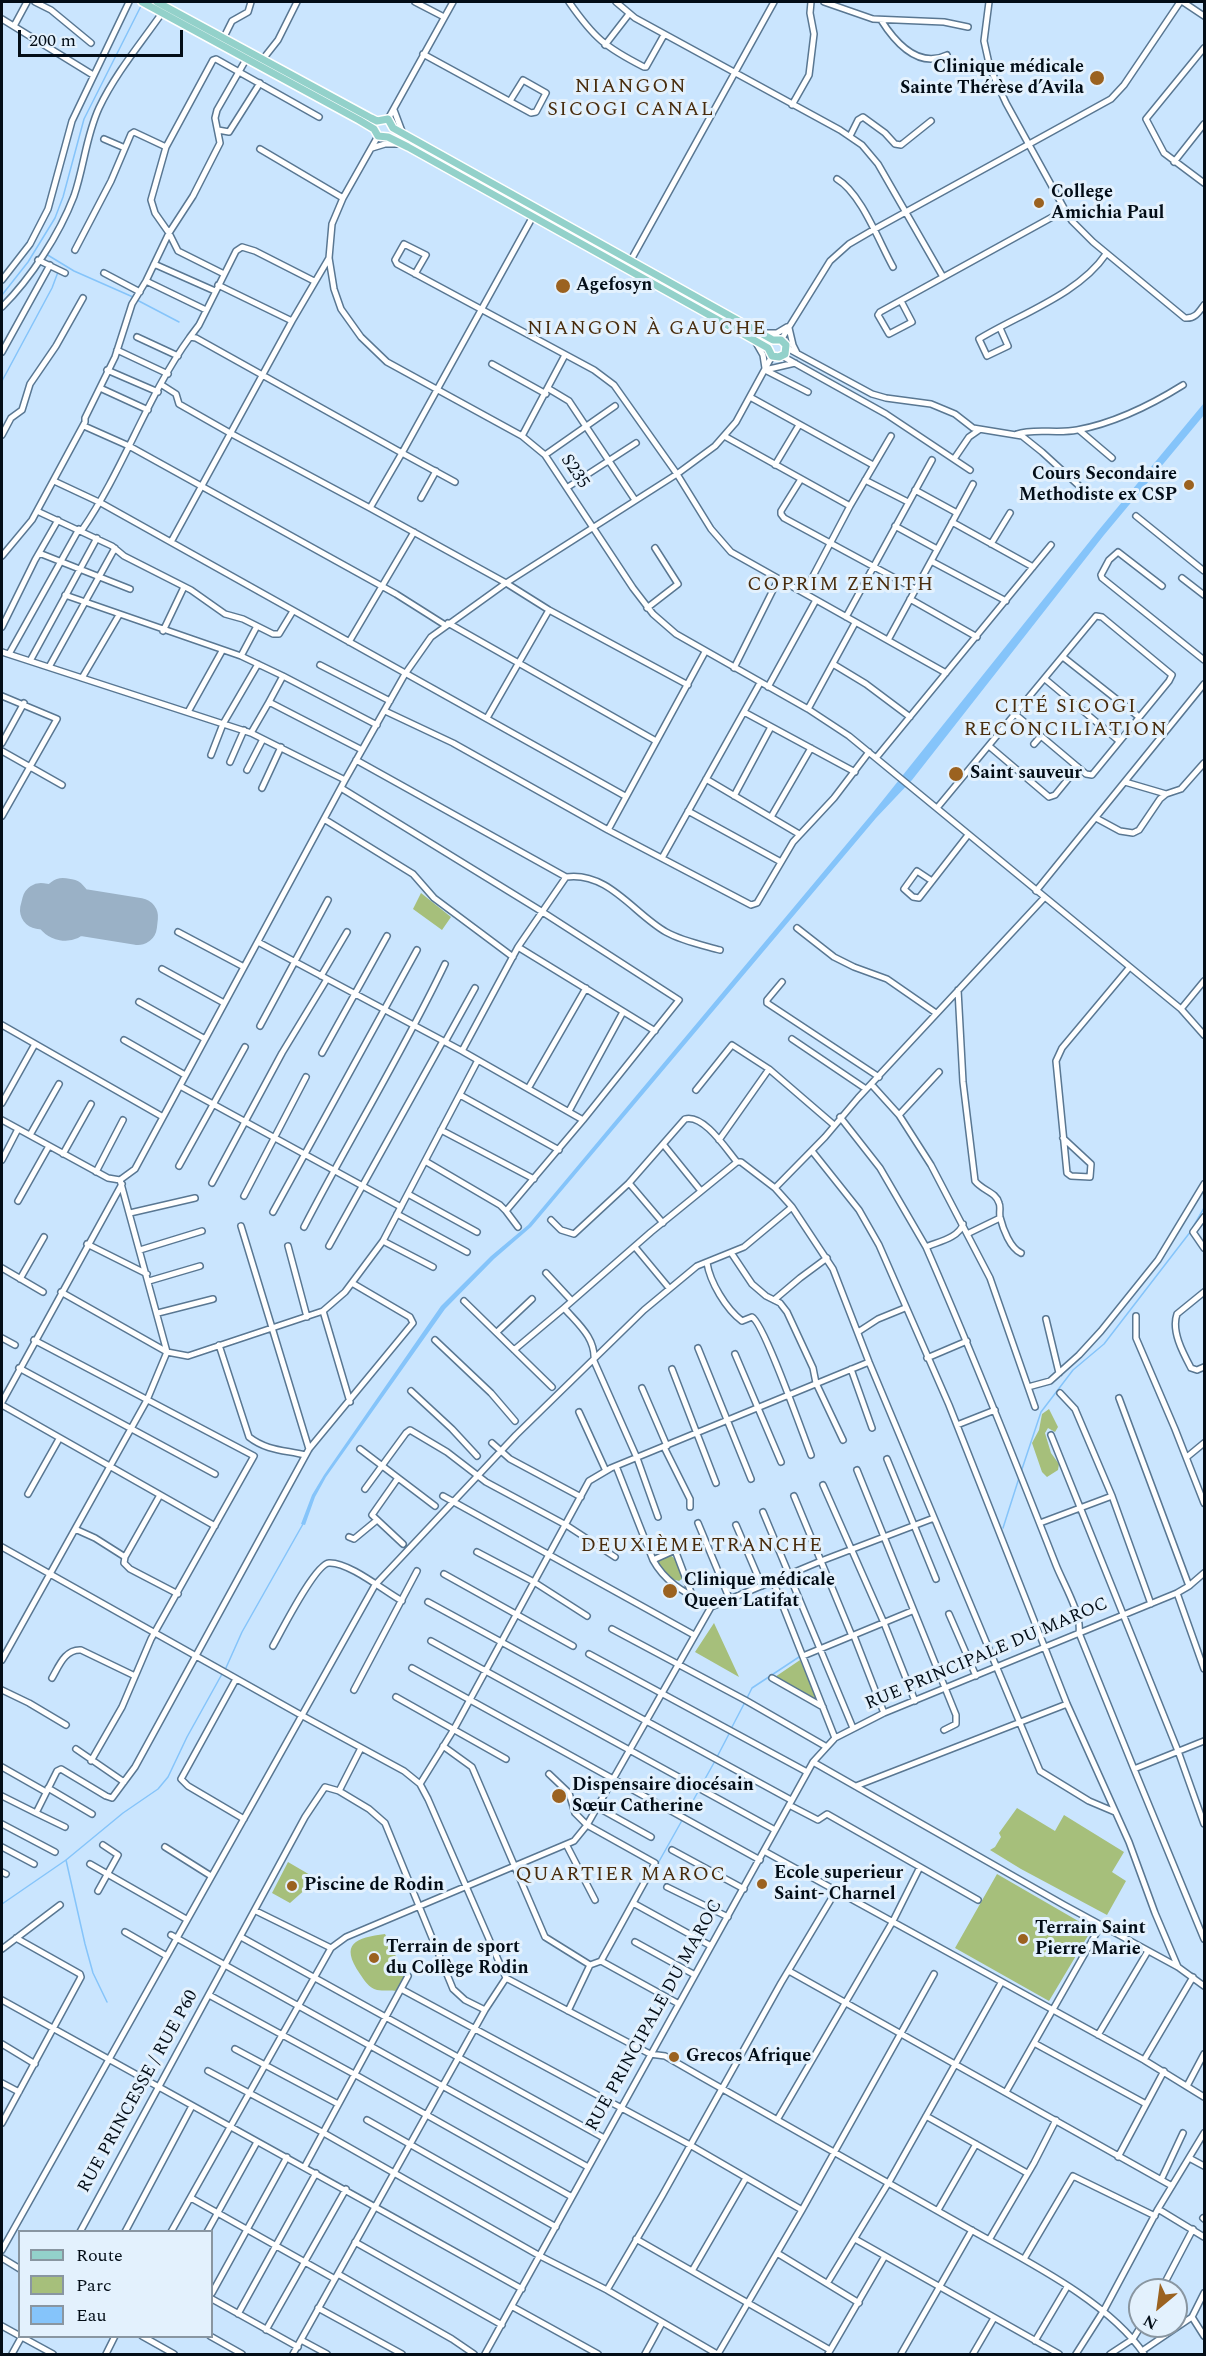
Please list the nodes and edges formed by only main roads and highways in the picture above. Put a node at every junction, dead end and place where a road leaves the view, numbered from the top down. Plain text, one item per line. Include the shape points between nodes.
1 (142, 2) edge
2 (157, 2) edge
3 (248, 55) junction
4 (377, 121) junction
5 (393, 128) junction
6 (376, 132) junction
7 (388, 137) junction
8 (772, 340) junction
9 (768, 348) junction

1 - 3 main road
2 - 3 main road via 224,37
3 - 4 main road via 263,59
3 - 6 main road
4 - 5 main road via 388,119
4 - 6 main road
5 - 7 main road
5 - 8 main road
6 - 7 main road
7 - 9 main road
8 - 9 main road
8 - 9 main road via 781,340 787,348 783,356 772,356

